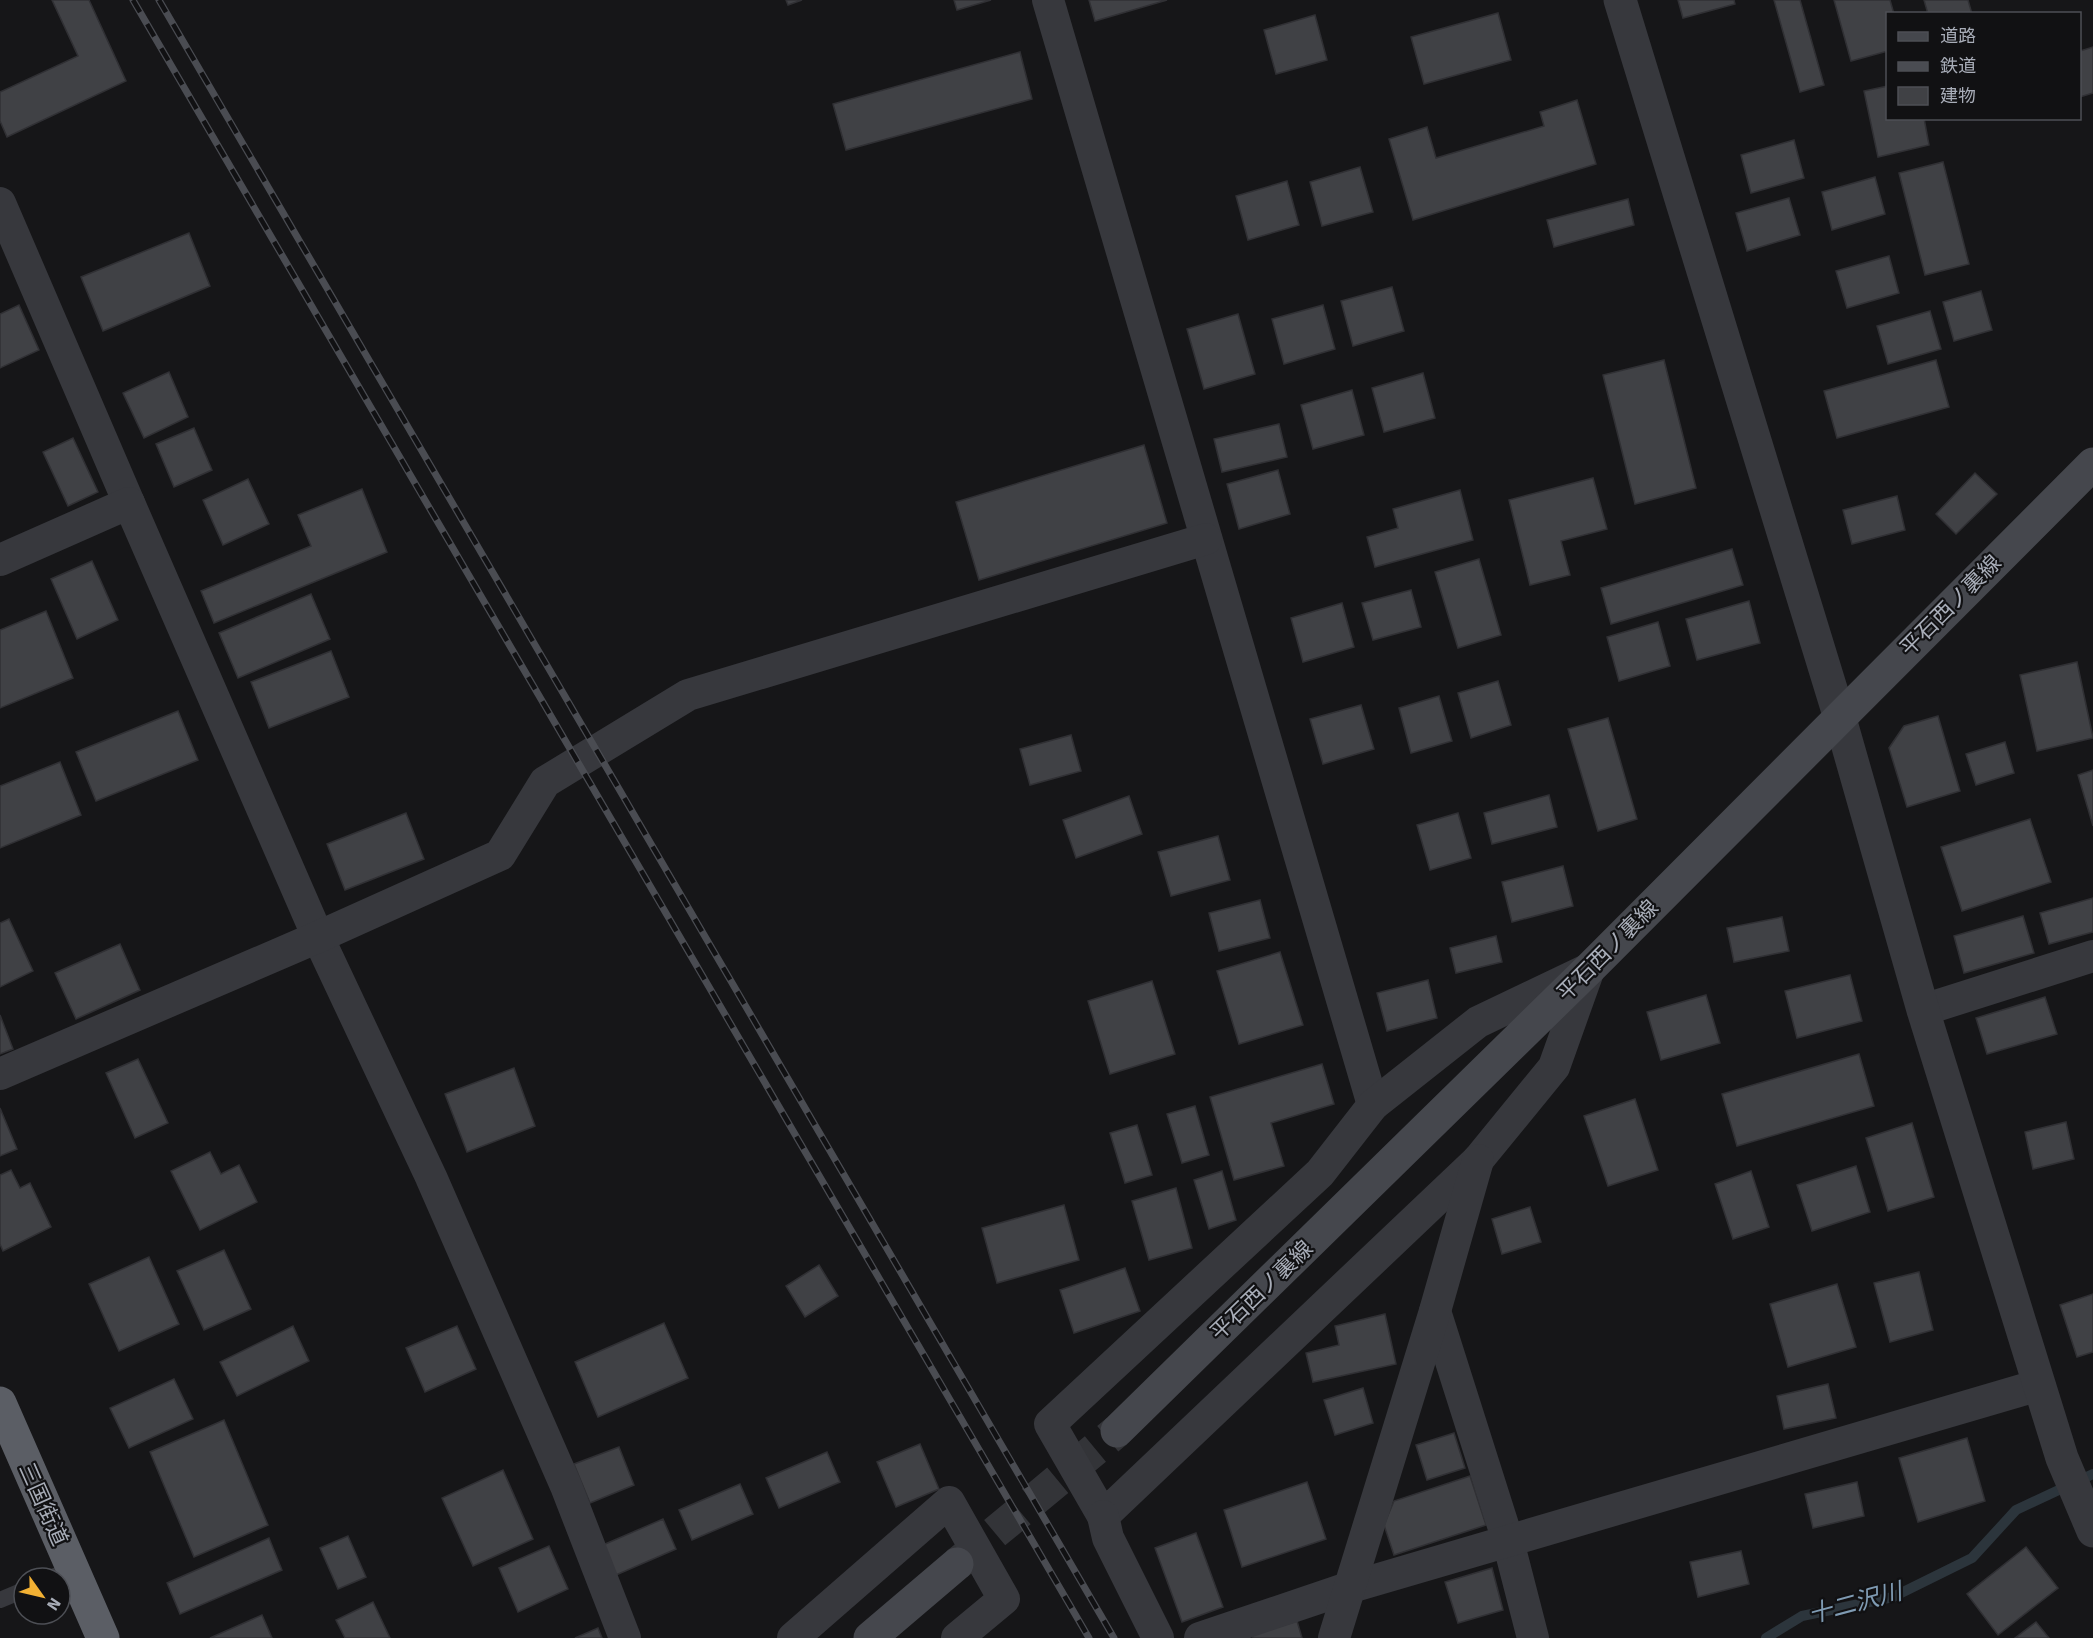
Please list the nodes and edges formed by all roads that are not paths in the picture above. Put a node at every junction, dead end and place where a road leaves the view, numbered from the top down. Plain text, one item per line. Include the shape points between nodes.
1 (1048, 0) edge
2 (1620, 0) edge
3 (0, 203) edge
4 (2093, 464) edge
5 (129, 503) junction
6 (1206, 539) junction
7 (0, 560) edge
8 (1839, 715) junction
9 (318, 937) junction
10 (2093, 956) edge
11 (1588, 969) junction
12 (1923, 1010) junction
13 (0, 1074) edge
14 (1373, 1105) junction
15 (1478, 1160) junction
16 (1435, 1311) junction
17 (2039, 1385) junction
18 (0, 1403) edge
19 (1117, 1431) tunnel mouth
20 (1103, 1516) junction
21 (2093, 1531) edge
22 (1508, 1541) junction
23 (957, 1564) tunnel mouth
24 (58, 1566) edge
25 (1348, 1588) junction
26 (72, 1590) edge
27 (103, 1638) edge
28 (625, 1638) edge
29 (793, 1638) edge
30 (870, 1638) edge
31 (957, 1638) edge
32 (1158, 1638) edge
33 (1200, 1638) edge
34 (1334, 1638) edge
35 (1533, 1638) edge

1 - 6 street
2 - 8 street
3 - 5 street
4 - 8 main road, 平石西ノ裏線
5 - 7 street
5 - 9 street
6 - 9 street via 688,695 545,782 500,855
6 - 14 street
8 - 11 main road, 平石西ノ裏線
8 - 12 street
9 - 13 street
9 - 28 street via 431,1177 566,1486
10 - 12 street
11 - 14 street via 1478,1022
11 - 15 street via 1554,1067
11 - 19 main road, 平石西ノ裏線
12 - 17 street
14 - 20 street via 1320,1173 1050,1424
15 - 16 street
15 - 20 street
16 - 22 street
16 - 25 street
17 - 21 street via 2062,1458
17 - 22 street
18 - 24 highway, 三国街道
20 - 32 street via 1108,1538
22 - 25 street
22 - 35 street
23 - 30 main road
25 - 33 street
25 - 34 street
26 - 27 highway, 三国街道
29 - 31 street via 949,1502 1004,1599

